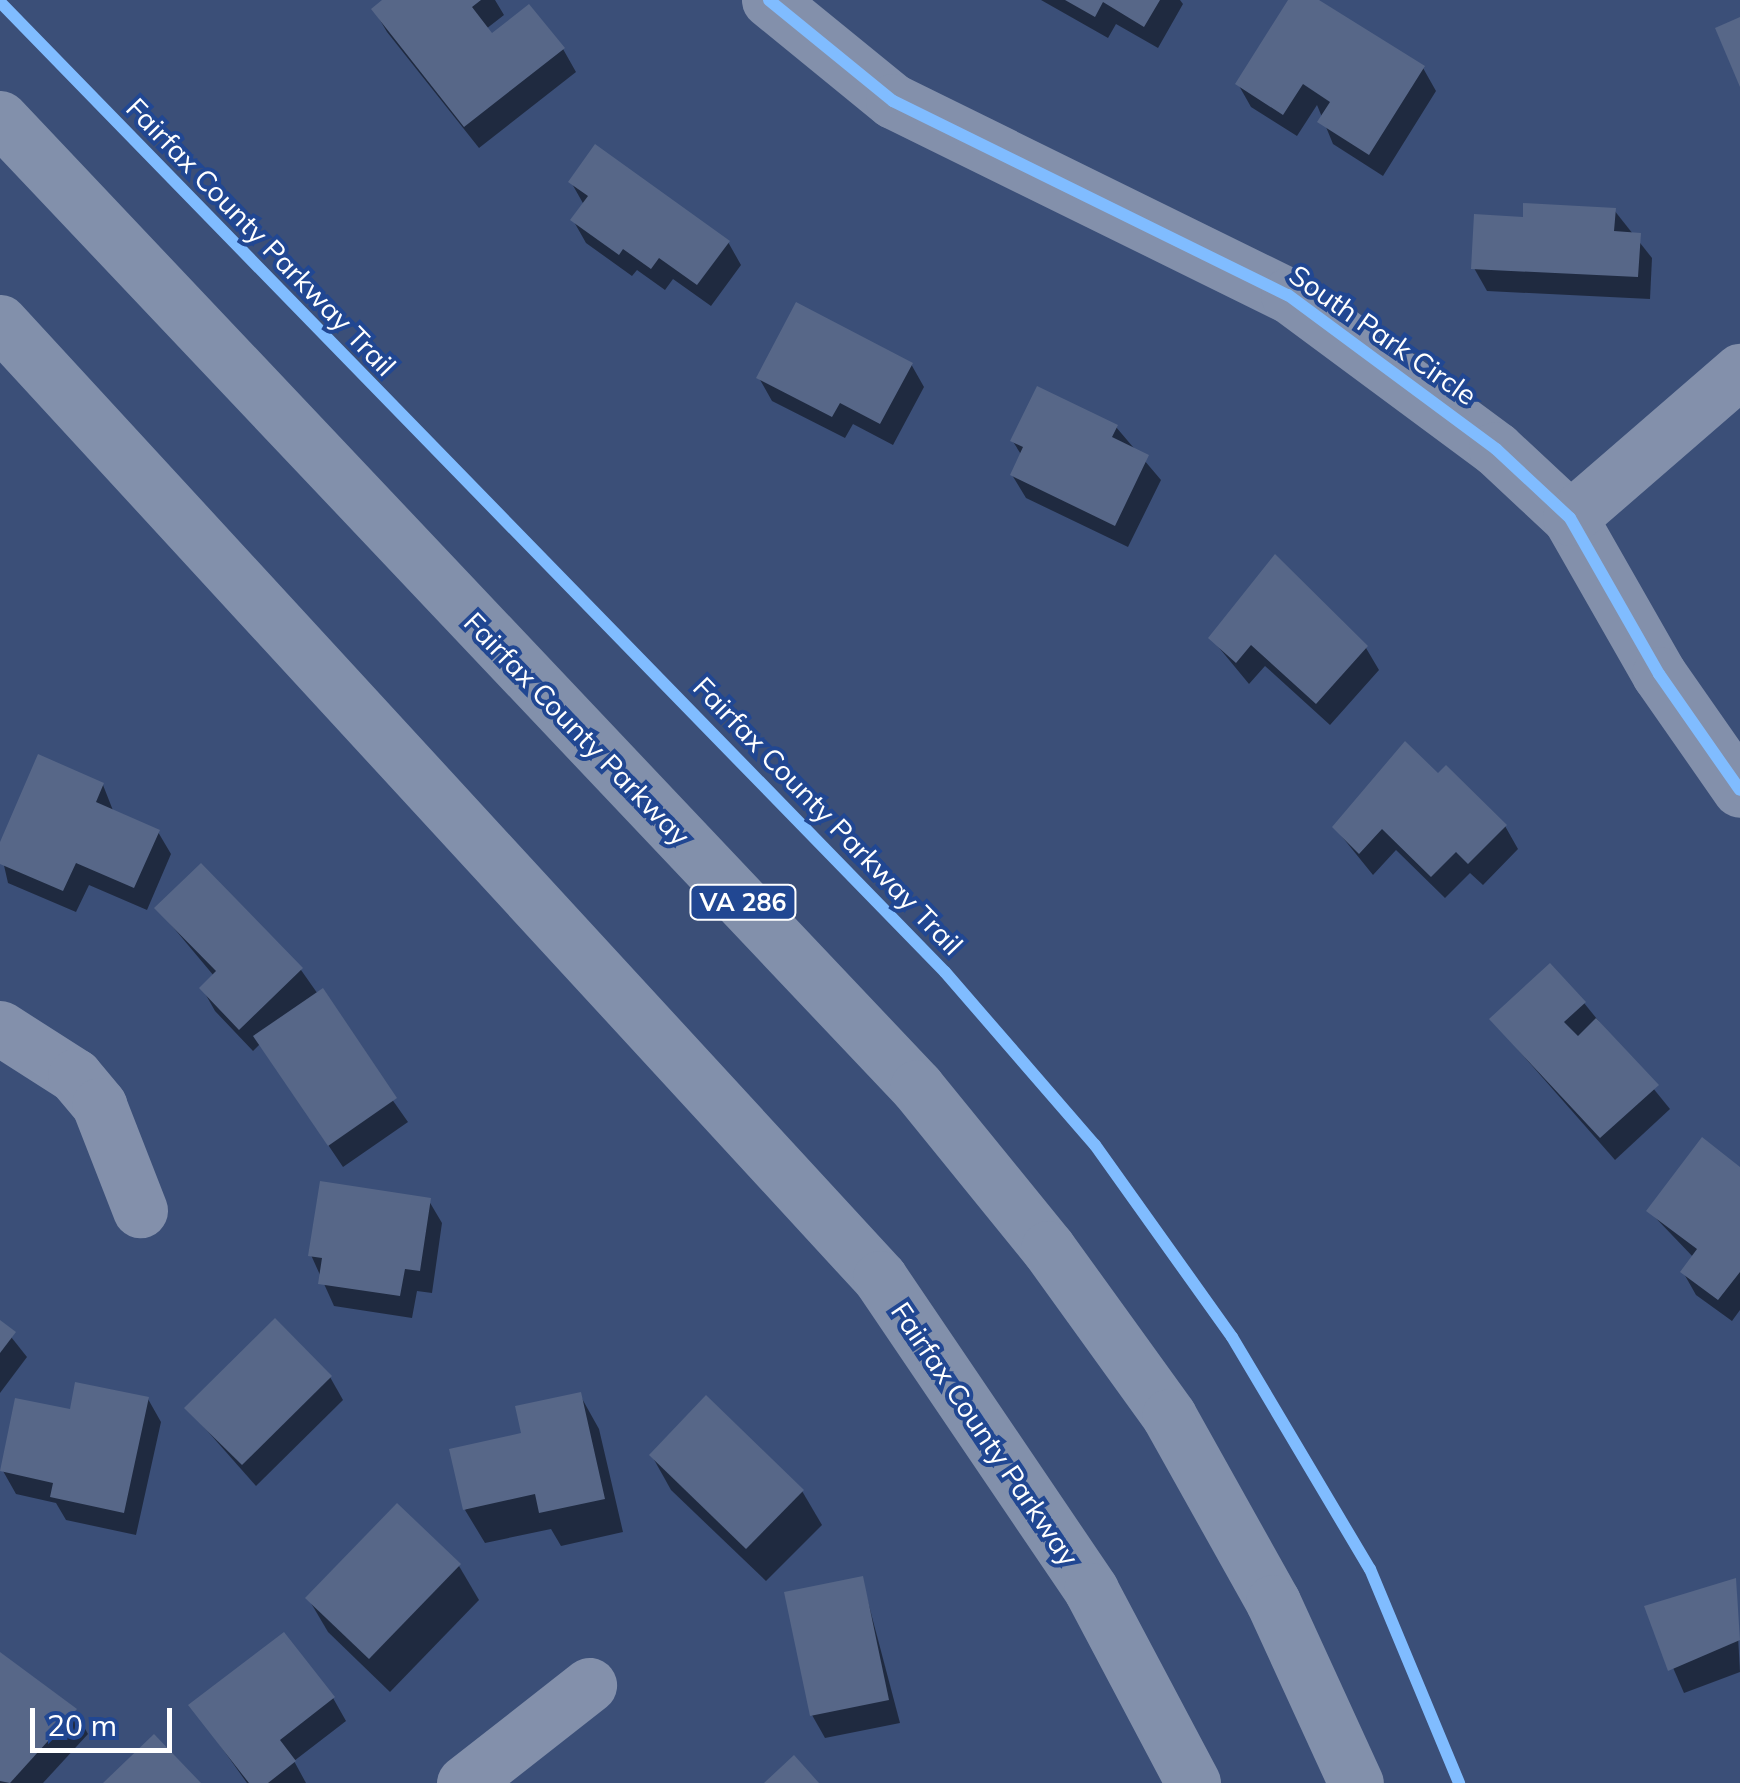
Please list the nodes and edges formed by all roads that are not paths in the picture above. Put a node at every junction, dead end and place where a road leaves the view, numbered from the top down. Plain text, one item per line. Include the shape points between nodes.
1 (769, 0) edge
2 (0, 118) edge
3 (0, 322) edge
4 (1740, 371) edge
5 (1570, 518) junction
6 (1740, 790) edge
7 (0, 1028) edge
8 (140, 1210) dead end
9 (589, 1685) dead end
10 (464, 1783) edge
11 (1194, 1783) edge
12 (1356, 1783) edge

1 - 5 street, South Park Circle via 893,100 1288,295 1496,448
2 - 12 highway, Fairfax County Parkway / VA 286 via 904,1074 1012,1204 1169,1416 1273,1602
3 - 11 highway, Fairfax County Parkway via 880,1278 1091,1590
4 - 5 street
5 - 6 street, South Park Circle via 1659,674
7 - 8 street via 75,1076 99,1105
9 - 10 street

